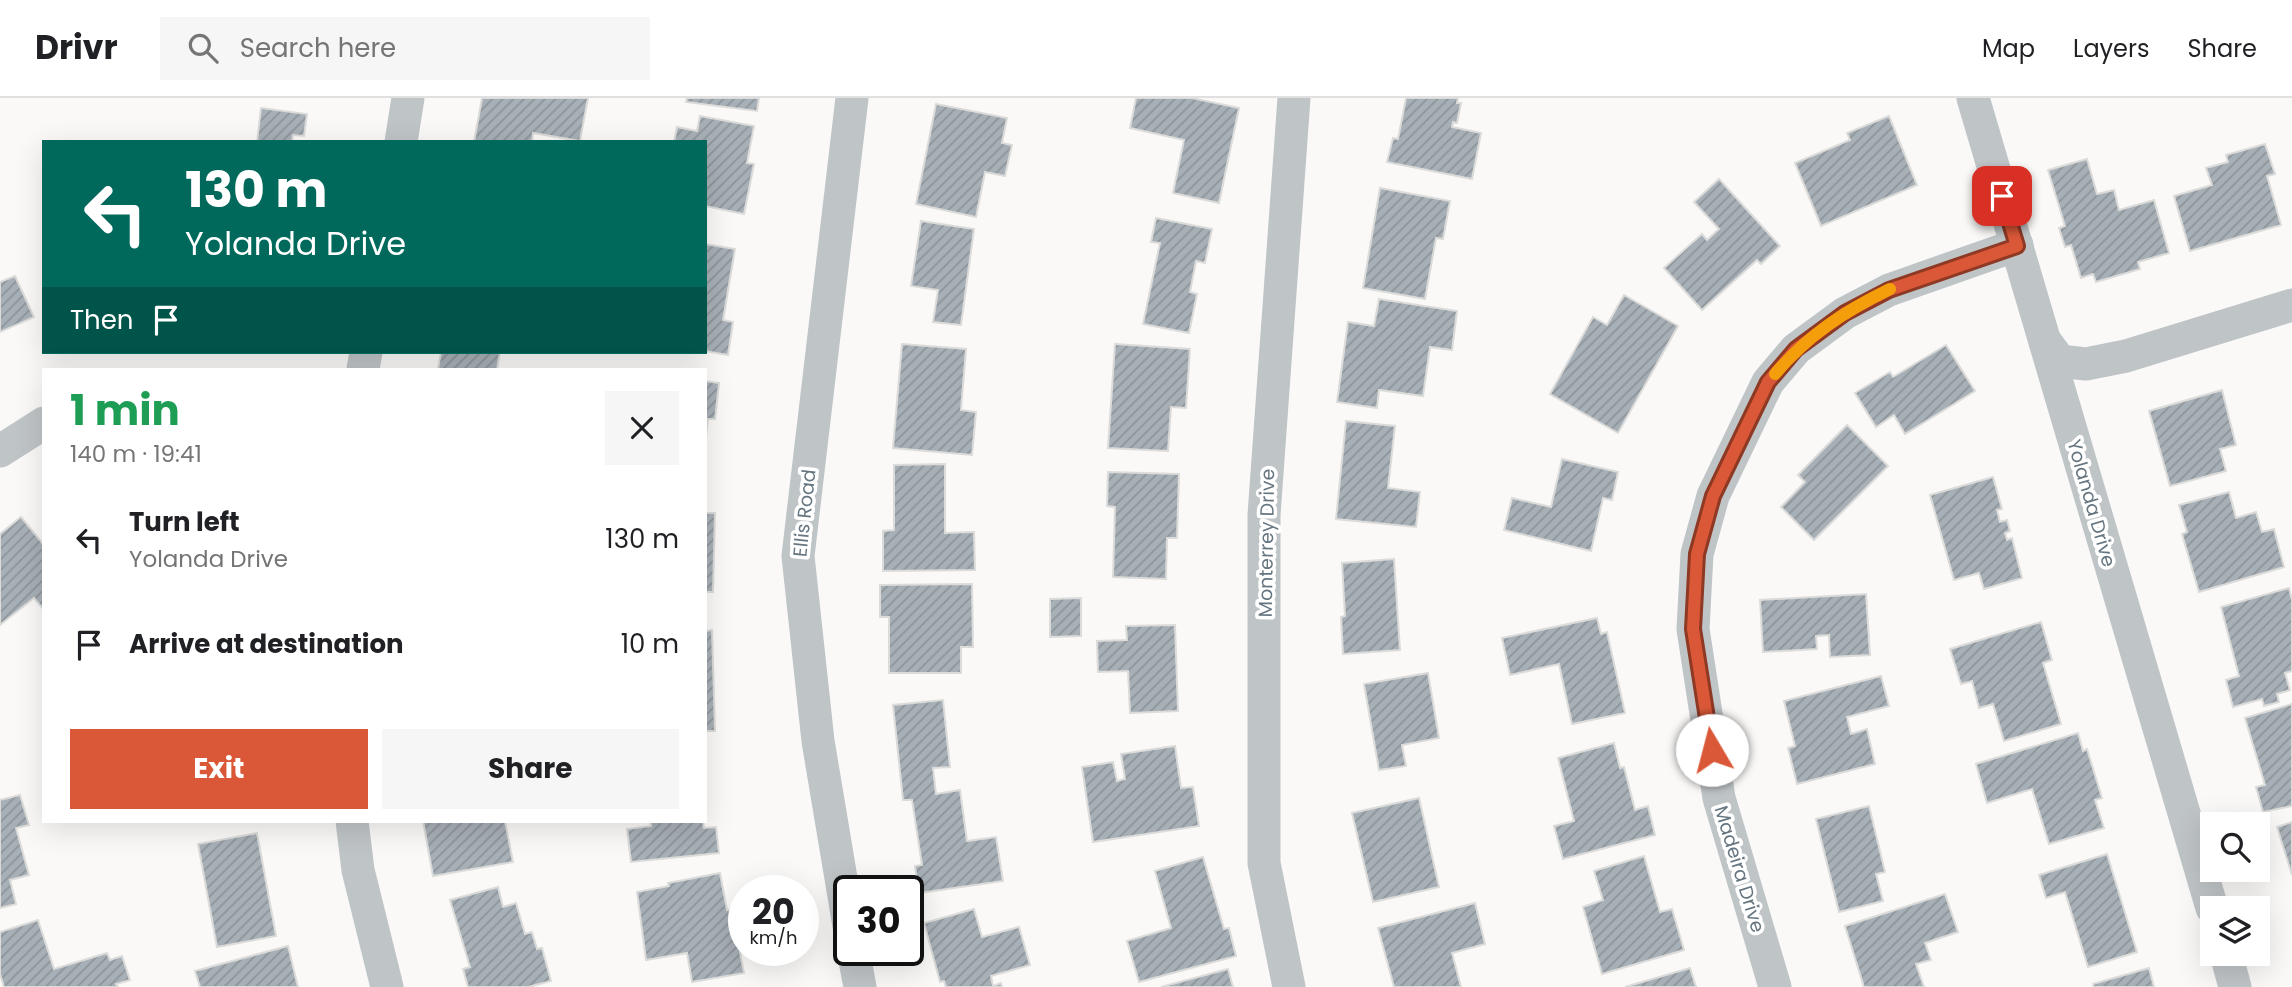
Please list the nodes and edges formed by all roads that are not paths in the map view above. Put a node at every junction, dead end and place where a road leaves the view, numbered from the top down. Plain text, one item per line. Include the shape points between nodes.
1 (408, 98) edge
2 (852, 98) edge
3 (1294, 98) edge
4 (1973, 98) edge
5 (401, 140) edge
6 (2017, 246) junction
7 (2292, 305) edge
8 (2045, 341) junction
9 (42, 424) edge
10 (0, 451) edge
11 (352, 823) edge
12 (840, 875) edge
13 (2208, 896) edge
14 (856, 966) edge
15 (2229, 966) edge
16 (387, 987) edge
17 (860, 987) edge
18 (1289, 987) edge
19 (1775, 987) edge
20 (2235, 987) edge

1 - 5 street
2 - 12 street, Ellis Road via 798,555 818,741
3 - 18 street, Monterrey Drive via 1264,515 1264,863
4 - 6 street, Yolanda Drive
6 - 8 street, Yolanda Drive
6 - 19 street, Madeira Drive via 1889,290 1845,313 1796,349 1768,382 1713,496 1697,554 1693,629 1719,798
7 - 8 street via 2086,364 2060,360
8 - 13 street, Yolanda Drive
9 - 10 street
11 - 16 street via 358,870
14 - 17 street
15 - 20 street

